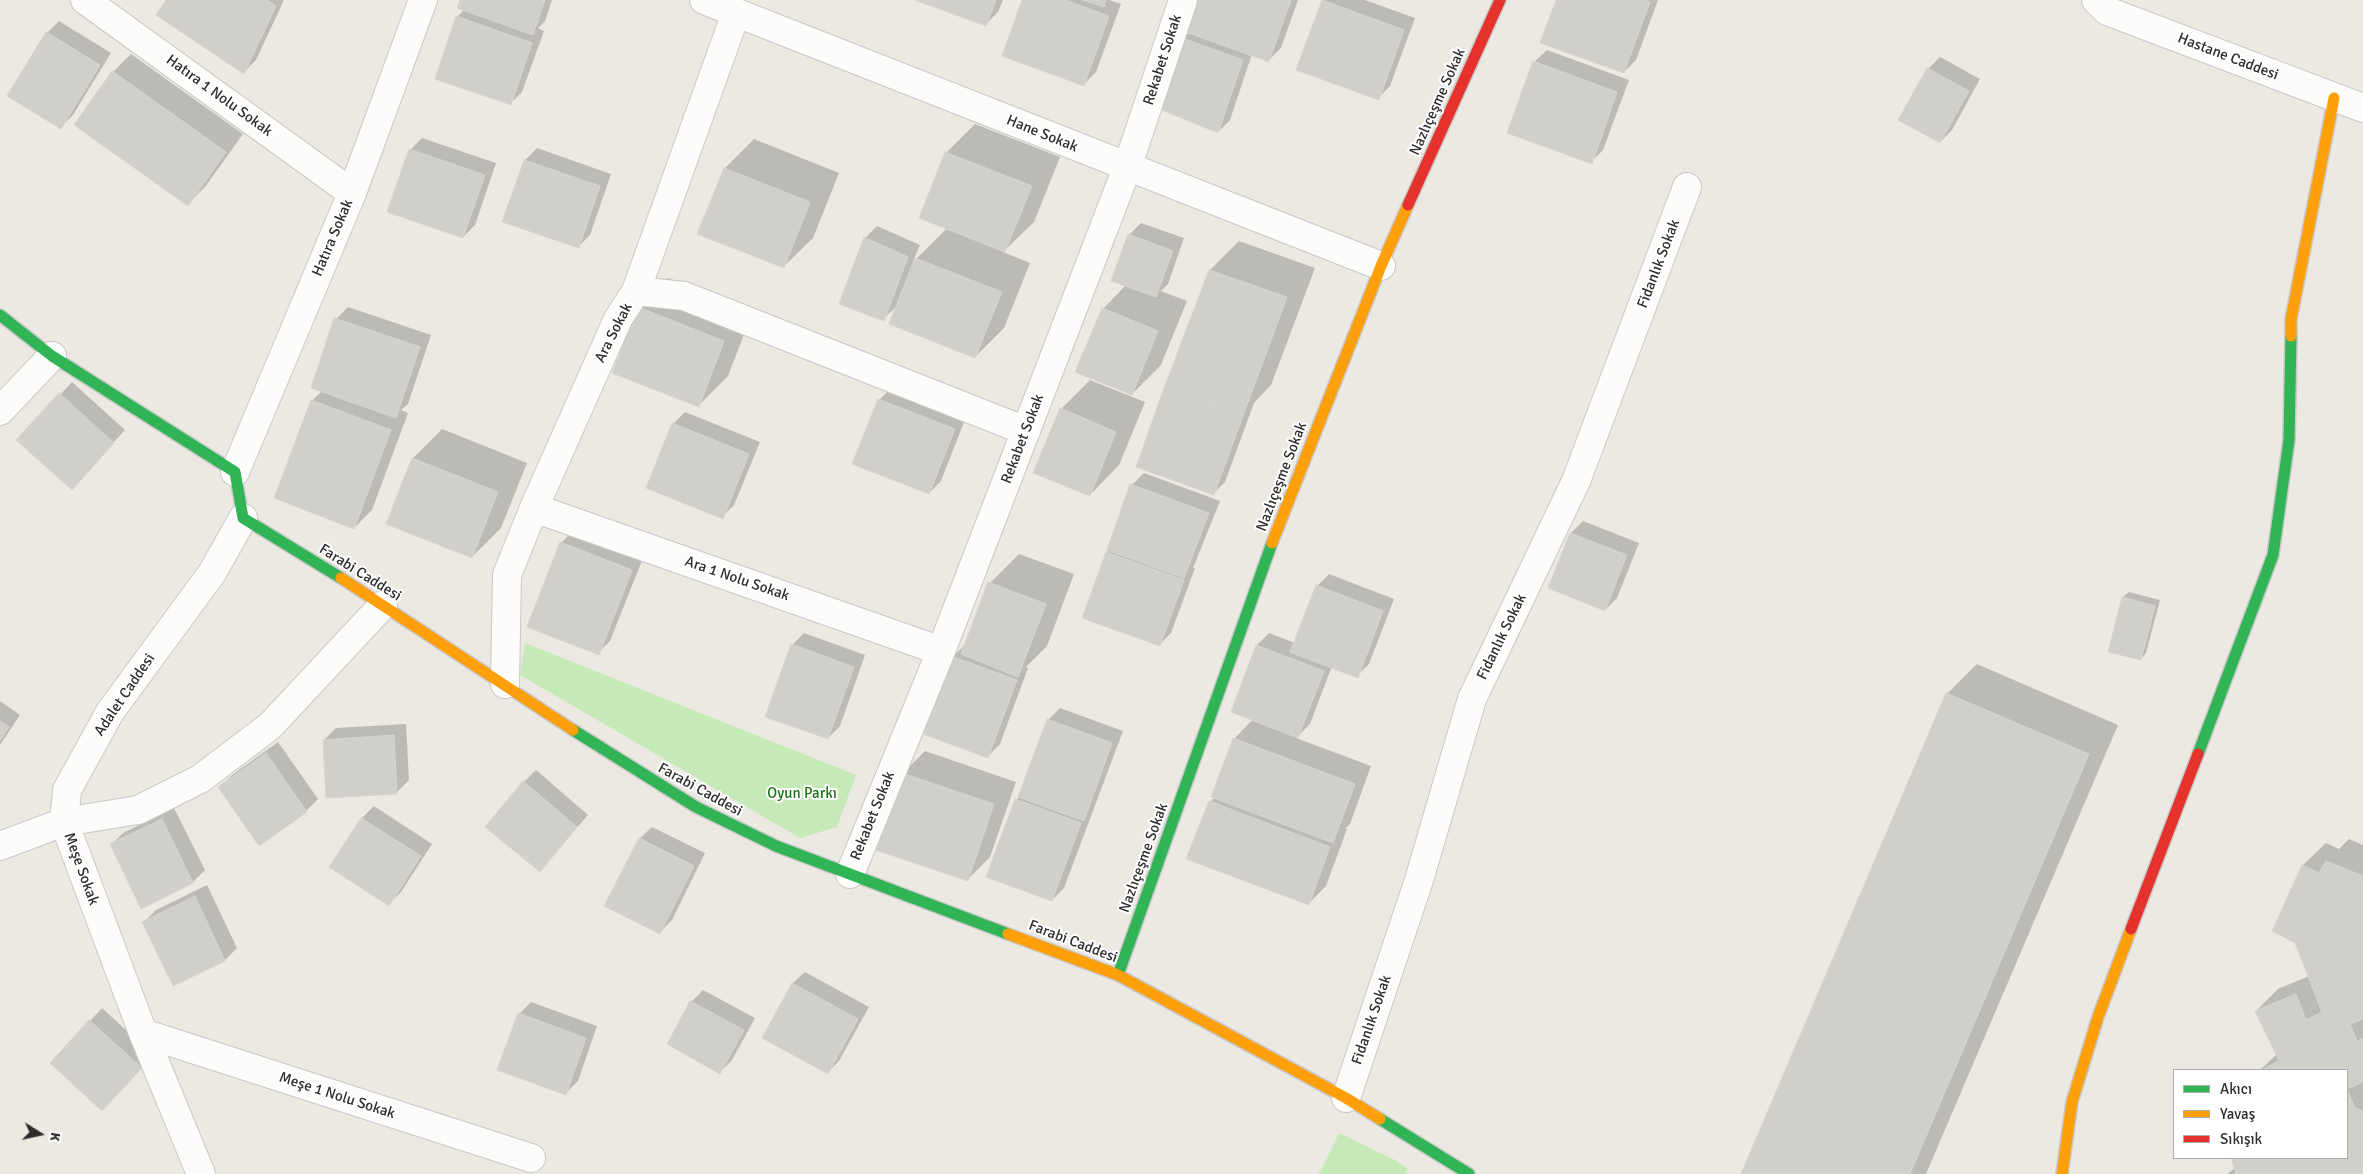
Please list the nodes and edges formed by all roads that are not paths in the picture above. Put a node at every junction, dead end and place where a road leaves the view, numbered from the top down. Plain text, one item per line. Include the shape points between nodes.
1 (85, 0) edge
2 (423, 0) edge
3 (704, 0) edge
4 (1183, 0) edge
5 (1500, 0) edge
6 (2096, 0) edge
7 (736, 13) junction
8 (2334, 98) junction
9 (2363, 108) edge
10 (1127, 168) junction
11 (1688, 187) dead end
12 (352, 193) junction
13 (1381, 266) junction
14 (636, 291) junction
15 (0, 314) edge
16 (52, 356) junction
17 (0, 410) edge
18 (1026, 431) junction
19 (235, 472) junction
20 (534, 508) junction
21 (243, 518) junction
22 (383, 605) junction
23 (941, 651) junction
24 (505, 684) junction
25 (64, 822) junction
26 (0, 846) edge
27 (850, 874) junction
28 (1118, 975) junction
29 (143, 1033) junction
30 (1346, 1098) junction
31 (531, 1158) dead end
32 (201, 1174) edge
33 (1469, 1174) edge
34 (2062, 1174) edge

1 - 12 street, Hatıra 1 Nolu Sokak
2 - 12 street, Hatıra Sokak
3 - 7 street, Hane Sokak
4 - 10 street, Rekabet Sokak
5 - 13 street, Nazlıçeşme Sokak
6 - 8 street, Hastane Caddesi via 2107,11
7 - 10 street, Hane Sokak
7 - 14 street
8 - 9 street, Hastane Caddesi
8 - 34 street via 2291,319 2289,440 2273,555 2098,1016 2072,1102
10 - 13 street, Hane Sokak
10 - 18 street, Rekabet Sokak
11 - 30 street, Fidanlık Sokak via 1576,481 1472,699 1419,880
12 - 19 street, Hatıra Sokak
13 - 28 street, Nazlıçeşme Sokak via 1267,556
14 - 18 street, Ara Sokak via 684,296
14 - 20 street, Ara Sokak via 618,319
15 - 16 street
16 - 17 street
16 - 19 street
18 - 23 street, Rekabet Sokak
19 - 21 street
20 - 23 street, Ara 1 Nolu Sokak
20 - 24 street, Ara Sokak via 507,575
21 - 22 street, Farabi Caddesi
21 - 25 street, Adalet Caddesi via 212,573 110,712 67,790
22 - 24 street, Farabi Caddesi
22 - 25 street, Meşe Sokak via 270,726 200,779 138,810
23 - 27 street, Rekabet Sokak
24 - 27 street, Farabi Caddesi via 696,807 776,846
25 - 26 street
25 - 29 street, Meşe Sokak
27 - 28 street, Farabi Caddesi
28 - 30 street, Farabi Caddesi
29 - 31 street, Meşe 1 Nolu Sokak
29 - 32 street, Meşe Sokak
30 - 33 street, Farabi Caddesi

